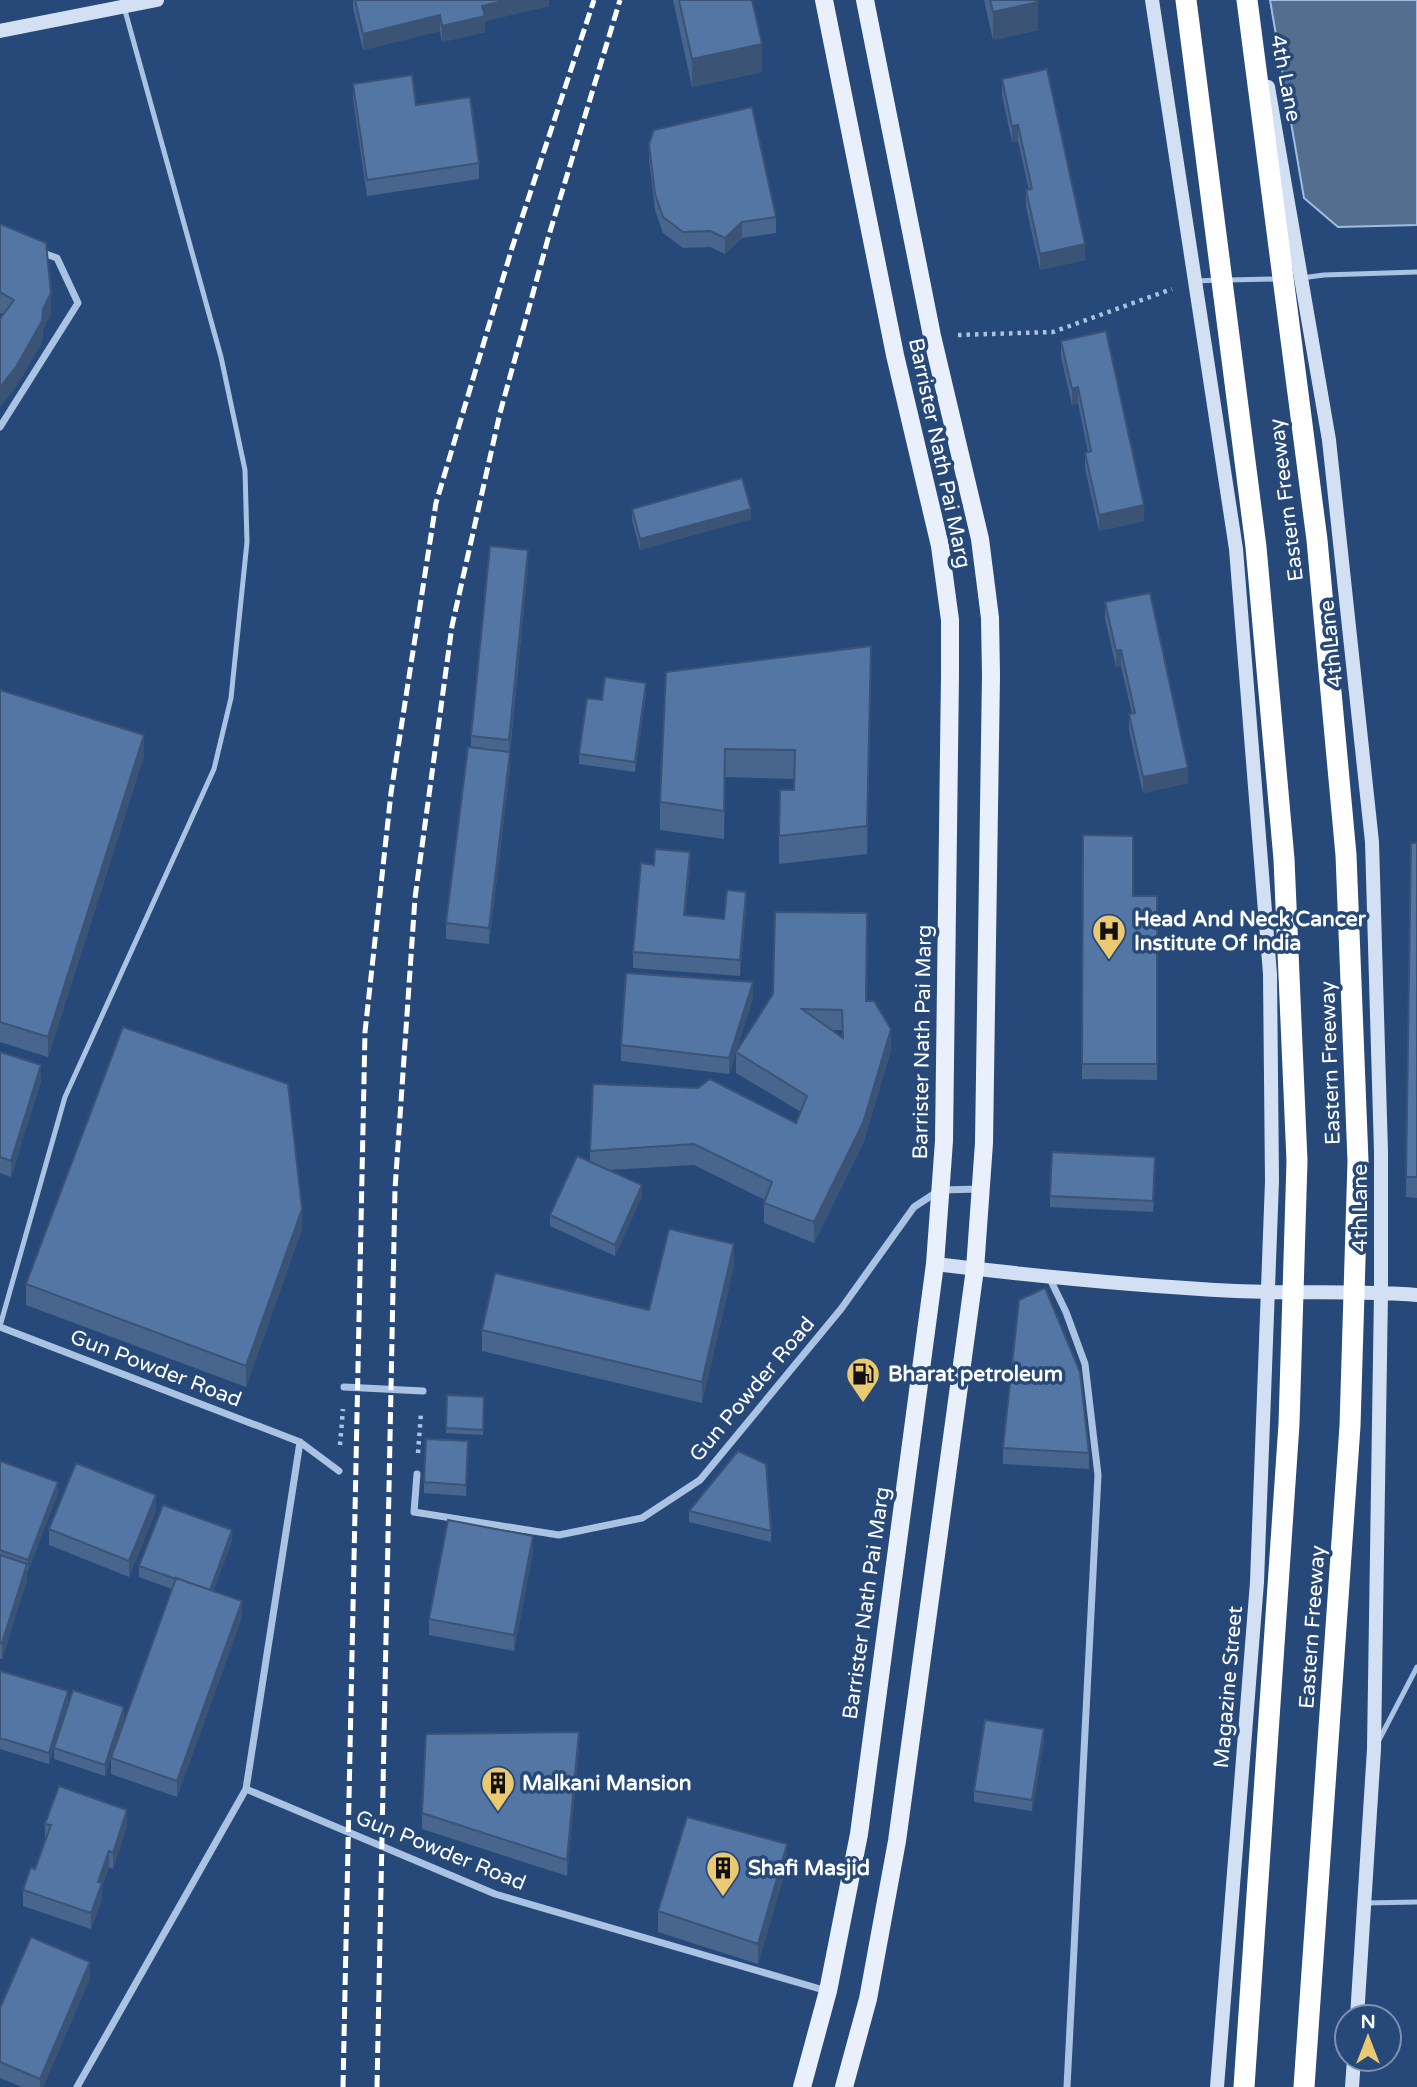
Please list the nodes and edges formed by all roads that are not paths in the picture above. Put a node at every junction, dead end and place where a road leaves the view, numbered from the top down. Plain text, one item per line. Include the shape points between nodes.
1 (157, 0) edge
2 (824, 0) edge
3 (865, 0) edge
4 (1152, 0) edge
5 (1186, 0) edge
6 (1248, 0) edge
7 (124, 7) junction
8 (0, 31) edge
9 (34, 249) edge
10 (1417, 272) edge
11 (1301, 278) junction
12 (1194, 281) junction
13 (0, 427) edge
14 (981, 1189) junction
15 (940, 1190) junction
16 (934, 1264) junction
17 (975, 1269) junction
18 (1049, 1277) junction
19 (1268, 1290) junction
20 (1381, 1292) junction
21 (1417, 1295) edge
22 (0, 1327) edge
23 (344, 1387) road end
24 (423, 1391) road end
25 (300, 1442) junction
26 (339, 1471) road end
27 (417, 1474) road end
28 (1417, 1667) edge
29 (1374, 1749) junction
30 (246, 1789) junction
31 (1417, 1902) edge
32 (1364, 1903) junction
33 (828, 1991) junction
34 (1358, 2003) edge
35 (77, 2087) edge
36 (802, 2087) edge
37 (844, 2087) edge
38 (1067, 2087) edge
39 (1217, 2087) edge
40 (1244, 2087) edge
41 (1304, 2087) edge

1 - 7 street
2 - 15 main road, Barrister Nath Pai Marg via 895,355 940,547 950,620
3 - 14 main road, Barrister Nath Pai Marg via 932,337 980,539 990,618
4 - 12 street, Magazine Street
5 - 40 highway, Eastern Freeway, bridge via 1258,574 1284,859 1297,1161 1289,1424
6 - 11 street, 4th Lane
6 - 41 highway, Eastern Freeway, bridge via 1317,540 1346,855 1358,1161 1350,1426
7 - 8 street
7 - 22 lane via 221,357 245,470 247,542 230,698 214,769 65,1097
9 - 13 street via 57,258 78,303
10 - 11 lane
11 - 12 lane
11 - 20 street, 4th Lane via 1329,440 1371,842
12 - 19 street, Magazine Street via 1236,549 1270,974
14 - 15 street
14 - 17 main road, Barrister Nath Pai Marg
15 - 16 main road, Barrister Nath Pai Marg
15 - 27 street, Gun Powder Road via 914,1207 841,1309 700,1480 642,1518 559,1535 414,1512
16 - 17 street
16 - 33 main road, Barrister Nath Pai Marg via 859,1834
17 - 18 street
17 - 37 main road, Barrister Nath Pai Marg via 897,1841 868,1999
18 - 19 street
18 - 38 street via 1085,1364 1098,1475
19 - 20 street
19 - 39 street, Magazine Street via 1257,1582
20 - 21 street
20 - 29 street, 4th Lane
22 - 25 street, Gun Powder Road
23 - 24 street
25 - 26 street, Gun Powder Road
25 - 30 street
28 - 29 lane
29 - 32 street
30 - 33 street, Gun Powder Road via 495,1894
30 - 35 street
31 - 32 lane
32 - 34 street
33 - 36 main road, Barrister Nath Pai Marg

